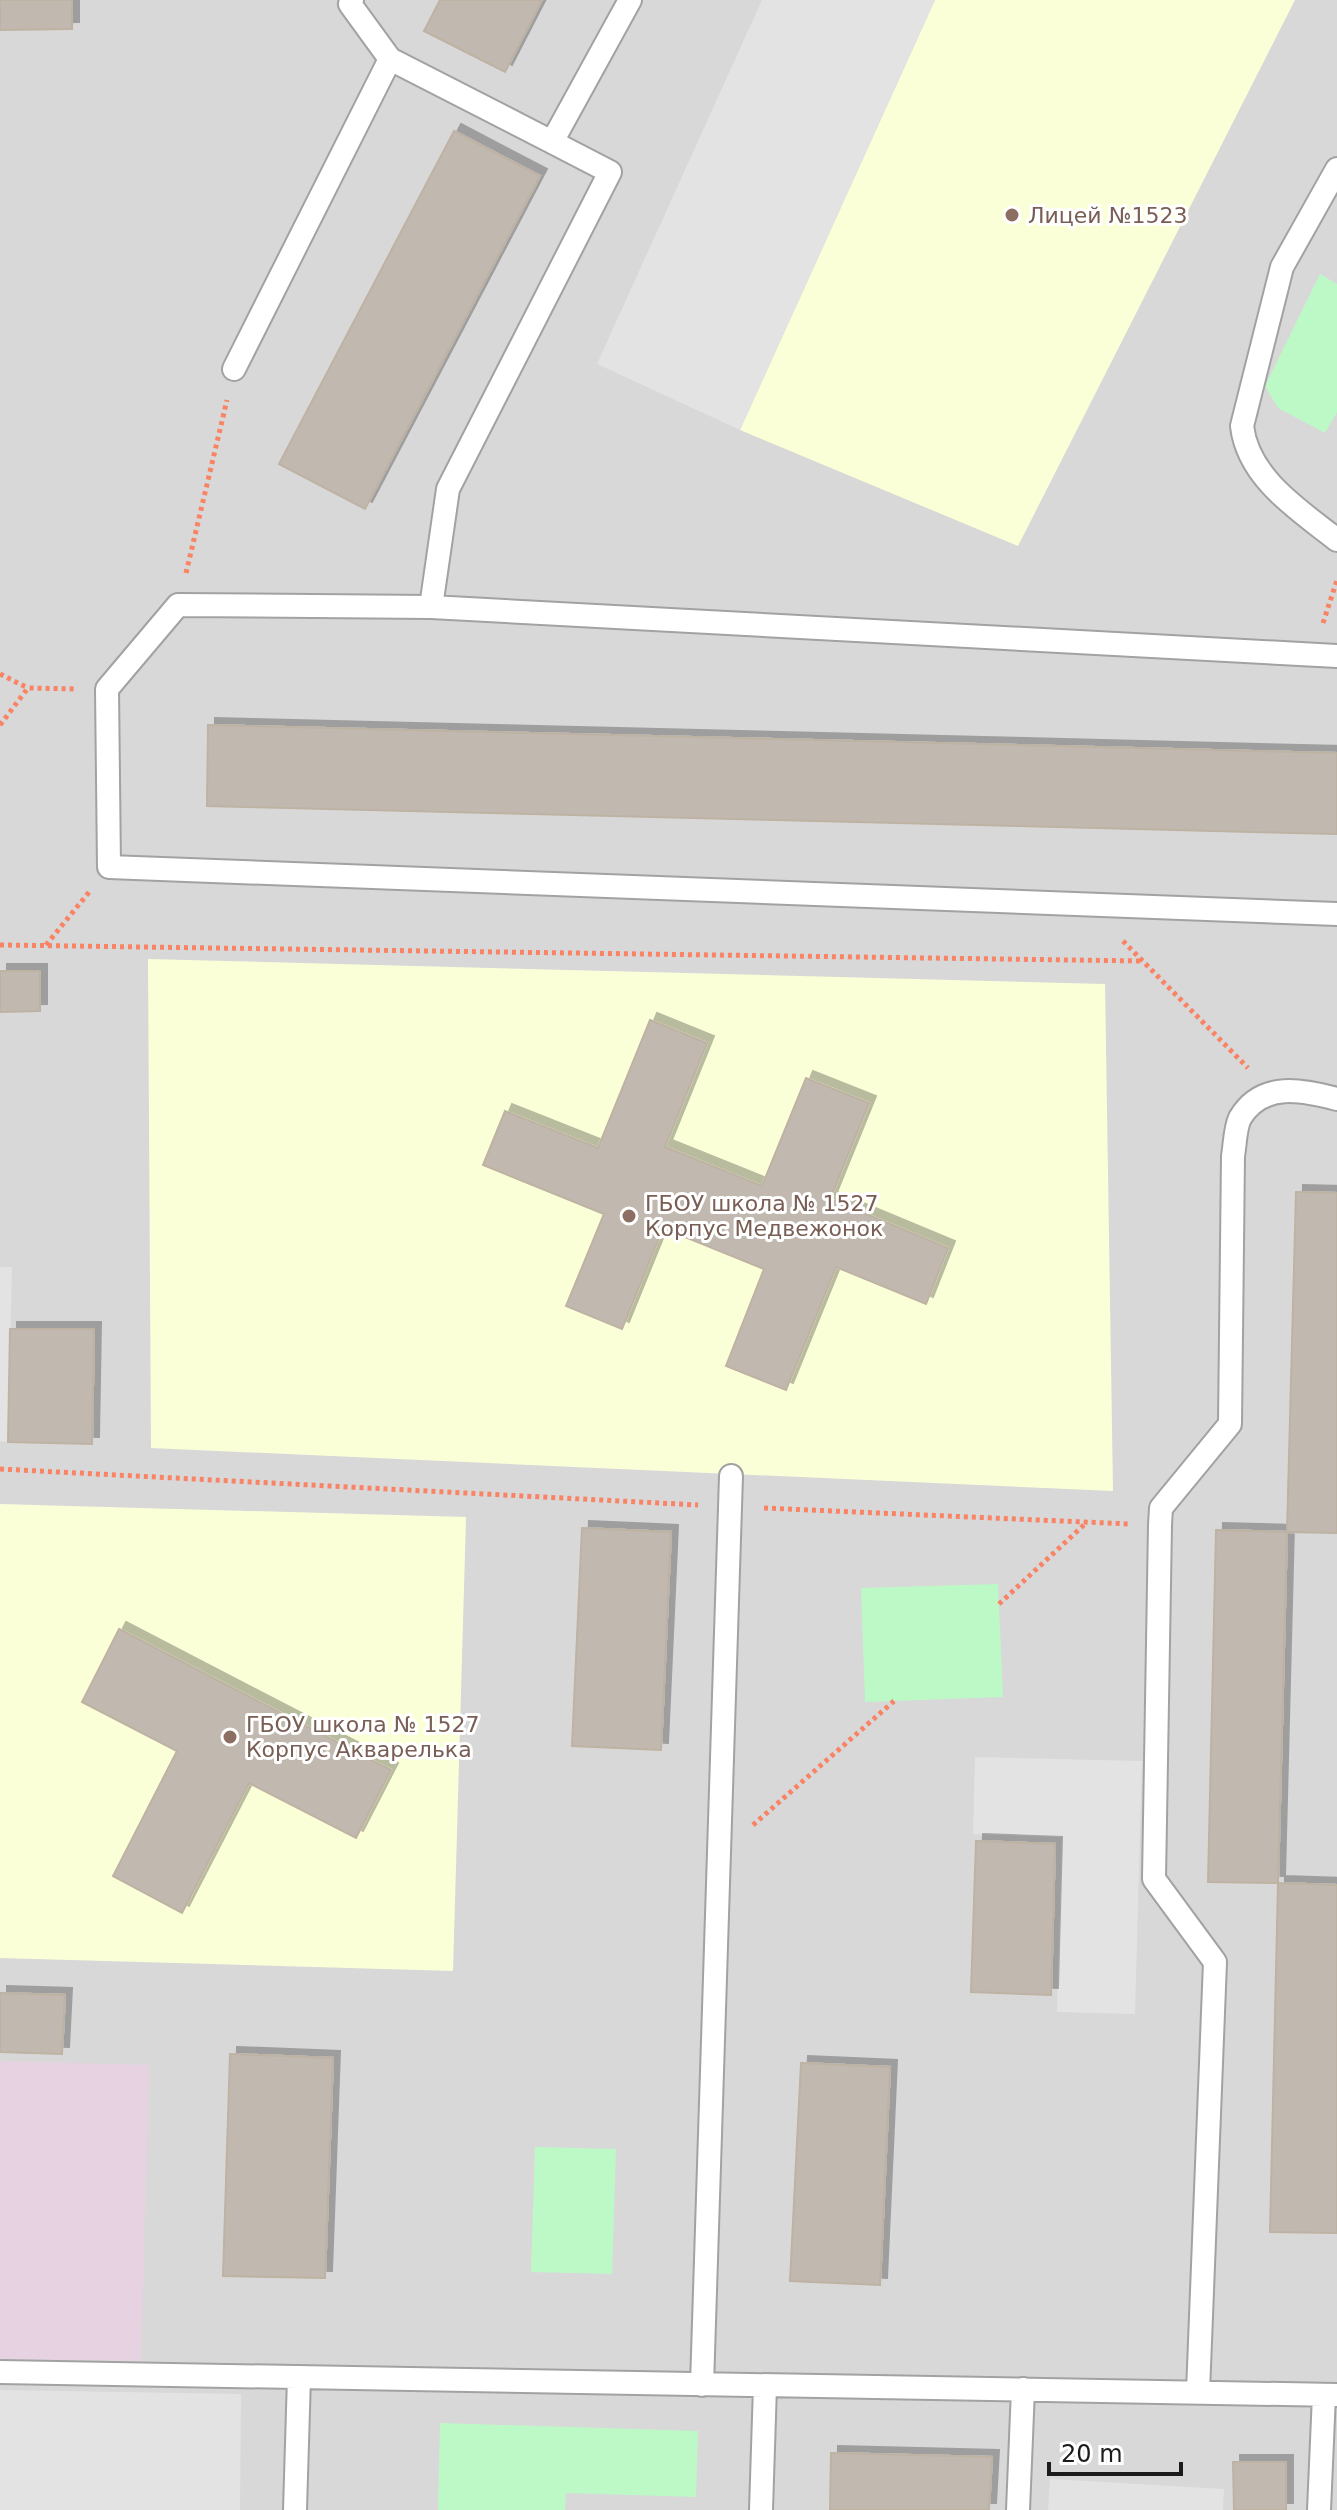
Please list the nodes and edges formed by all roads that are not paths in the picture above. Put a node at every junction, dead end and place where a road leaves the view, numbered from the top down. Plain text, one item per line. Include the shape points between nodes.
1 (352, 0) edge
2 (630, 0) edge
3 (390, 59) junction
4 (552, 142) junction
5 (1337, 169) edge
6 (234, 369) road end
7 (1337, 540) edge
8 (431, 607) junction
9 (1337, 656) edge
10 (1337, 914) edge
11 (1337, 1099) edge
12 (731, 1476) dead end
13 (0, 2372) edge
14 (299, 2377) junction
15 (702, 2385) junction
16 (765, 2386) junction
17 (1023, 2389) junction
18 (1198, 2392) junction
19 (1331, 2395) edge
20 (295, 2510) edge
21 (761, 2510) edge
22 (1018, 2510) edge
23 (1319, 2510) edge

1 - 3 lane
2 - 4 lane
3 - 4 lane
3 - 6 lane
4 - 8 lane via 610,172 448,489
5 - 7 lane via 1282,267 1242,426 1245,448 1278,494
8 - 9 lane
8 - 10 lane via 178,605 107,689 109,867
11 - 18 lane via 1300,1089 1274,1094 1258,1098 1239,1120 1233,1156 1230,1424 1161,1508 1154,1879 1215,1962
12 - 15 lane
13 - 14 lane
14 - 15 lane
14 - 20 lane
15 - 16 lane
16 - 17 lane
16 - 21 lane
17 - 18 lane
17 - 22 lane
18 - 19 lane
19 - 23 lane

